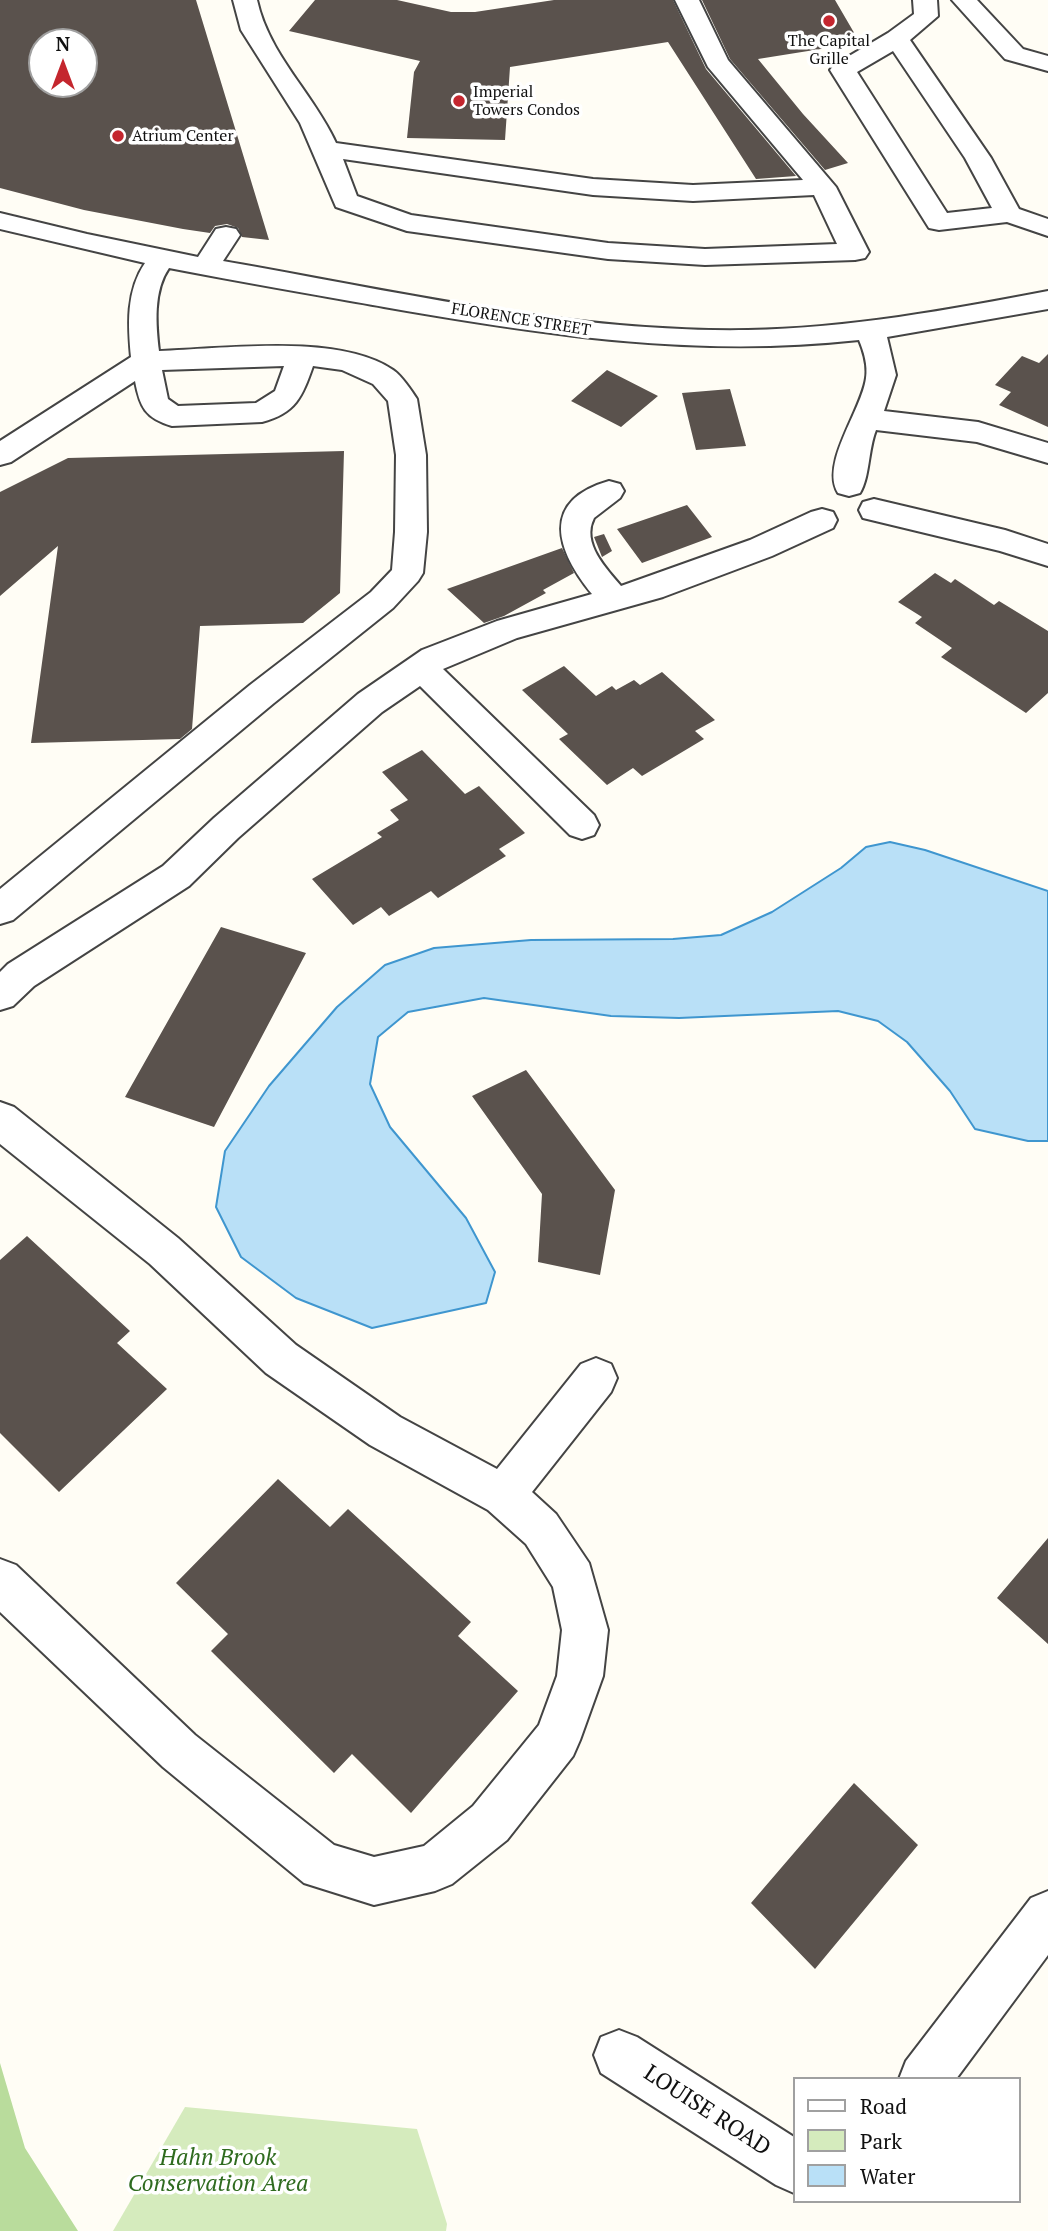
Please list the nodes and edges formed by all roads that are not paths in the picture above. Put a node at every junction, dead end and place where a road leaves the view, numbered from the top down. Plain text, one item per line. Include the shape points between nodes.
1 (245, 0) edge
2 (687, 0) edge
3 (925, 0) edge
4 (964, 0) edge
5 (897, 38) junction
6 (1048, 64) edge
7 (326, 149) junction
8 (823, 187) junction
9 (1009, 214) junction
10 (0, 221) edge
11 (1048, 228) edge
12 (226, 235) dead end
13 (162, 259) junction
14 (206, 267) junction
15 (1048, 300) edge
16 (870, 331) junction
17 (302, 356) junction
18 (145, 361) junction
19 (867, 419) junction
20 (1048, 453) edge
21 (0, 455) edge
22 (849, 486) junction
23 (609, 491) dead end
24 (874, 510) junction
25 (821, 520) junction
26 (1048, 555) edge
27 (613, 599) junction
28 (422, 668) junction
29 (582, 825) dead end
30 (0, 910) edge
31 (0, 995) edge
32 (0, 1119) edge
33 (596, 1378) dead end
34 (503, 1495) junction
35 (0, 1581) edge
36 (1048, 1915) edge
37 (619, 2055) dead end
38 (926, 2077) edge
39 (792, 2166) edge

1 - 7 street via 257,36
2 - 8 street via 718,62
3 - 5 street via 926,16
4 - 6 street via 1014,54
5 - 9 street via 978,158
5 - 9 street via 843,70 939,222
7 - 8 street via 593,187 693,193
7 - 8 street via 345,201 407,223 608,251 705,257 855,252
9 - 11 street
10 - 13 street, FLORENCE STREET
12 - 14 street
13 - 14 street, FLORENCE STREET
13 - 18 street via 147,287
14 - 16 street, FLORENCE STREET via 616,334 749,340
15 - 16 street, FLORENCE STREET
16 - 19 street via 882,373
17 - 18 street
17 - 18 street via 288,396 262,412 172,416 154,404
17 - 30 street via 347,360 383,377 402,399 411,455 407,573 382,600
18 - 21 street
19 - 20 street via 978,432
19 - 22 street via 857,440
22 - 24 street via 869,496
22 - 25 street via 820,494 814,502
23 - 27 street via 584,509 574,530 582,558
24 - 25 street via 871,518 859,523
24 - 26 street
25 - 27 street via 652,589
27 - 28 street via 508,629 433,658
28 - 29 street
28 - 31 street via 370,703 176,876 21,975
32 - 34 street via 164,1251 281,1359 385,1431
33 - 34 street
34 - 35 street via 541,1529 573,1579 585,1630 580,1676 557,1740 490,1823 435,1867 374,1881 321,1866 179,1751
36 - 38 street
37 - 39 street, LOUISE ROAD

